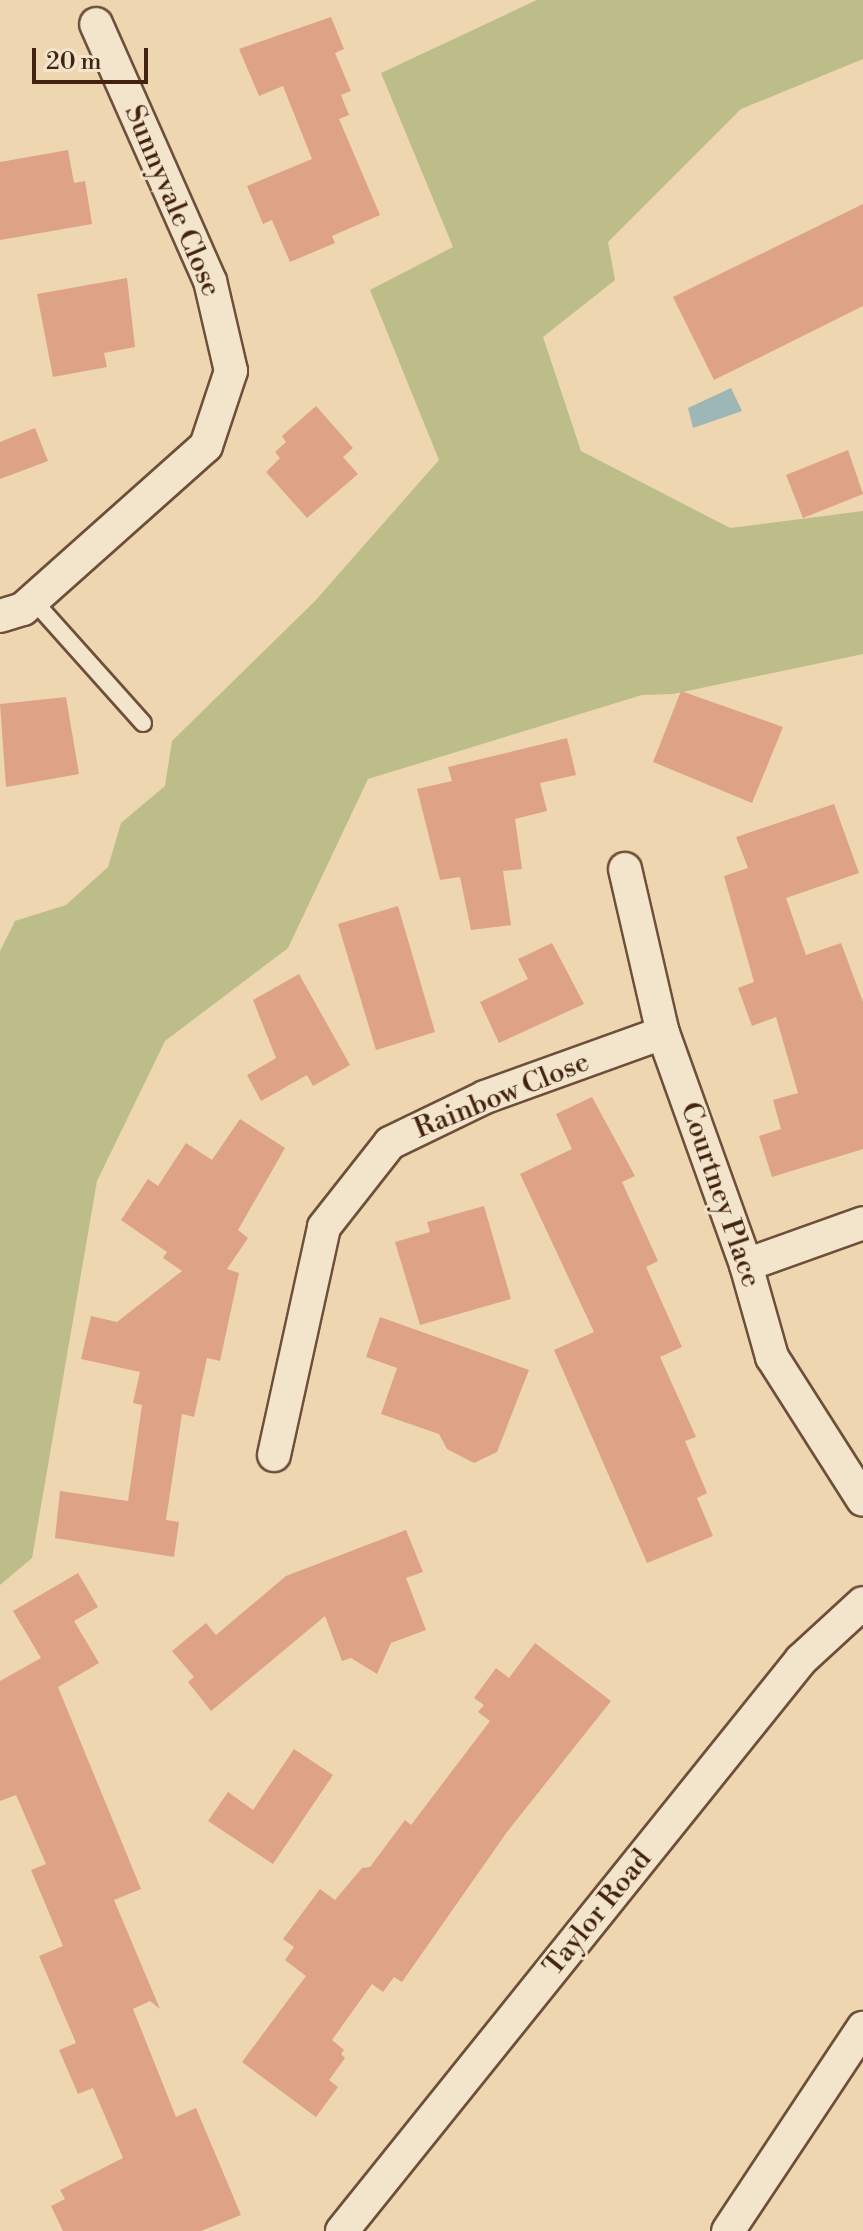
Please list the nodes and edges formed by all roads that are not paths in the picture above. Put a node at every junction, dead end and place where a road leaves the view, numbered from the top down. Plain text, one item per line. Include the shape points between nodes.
1 (96, 24) dead end
2 (33, 600) junction
3 (0, 616) edge
4 (143, 723) dead end
5 (625, 869) dead end
6 (663, 1033) junction
7 (863, 1223) edge
8 (746, 1265) junction
9 (274, 1455) dead end
10 (863, 1500) edge
11 (863, 1603) edge
12 (863, 2028) edge
13 (342, 2231) edge
14 (728, 2231) edge

1 - 2 street, Sunnyvale Close via 210,281 231,371 206,446
2 - 3 street, Sunnyvale Close
2 - 4 lane
5 - 6 street, Courtney Place
6 - 8 street, Courtney Place
6 - 9 street, Rainbow Close via 485,1097 390,1143 324,1227
7 - 8 street
8 - 10 street, Courtney Place via 772,1357
11 - 13 street, Taylor Road via 801,1660
12 - 14 street

